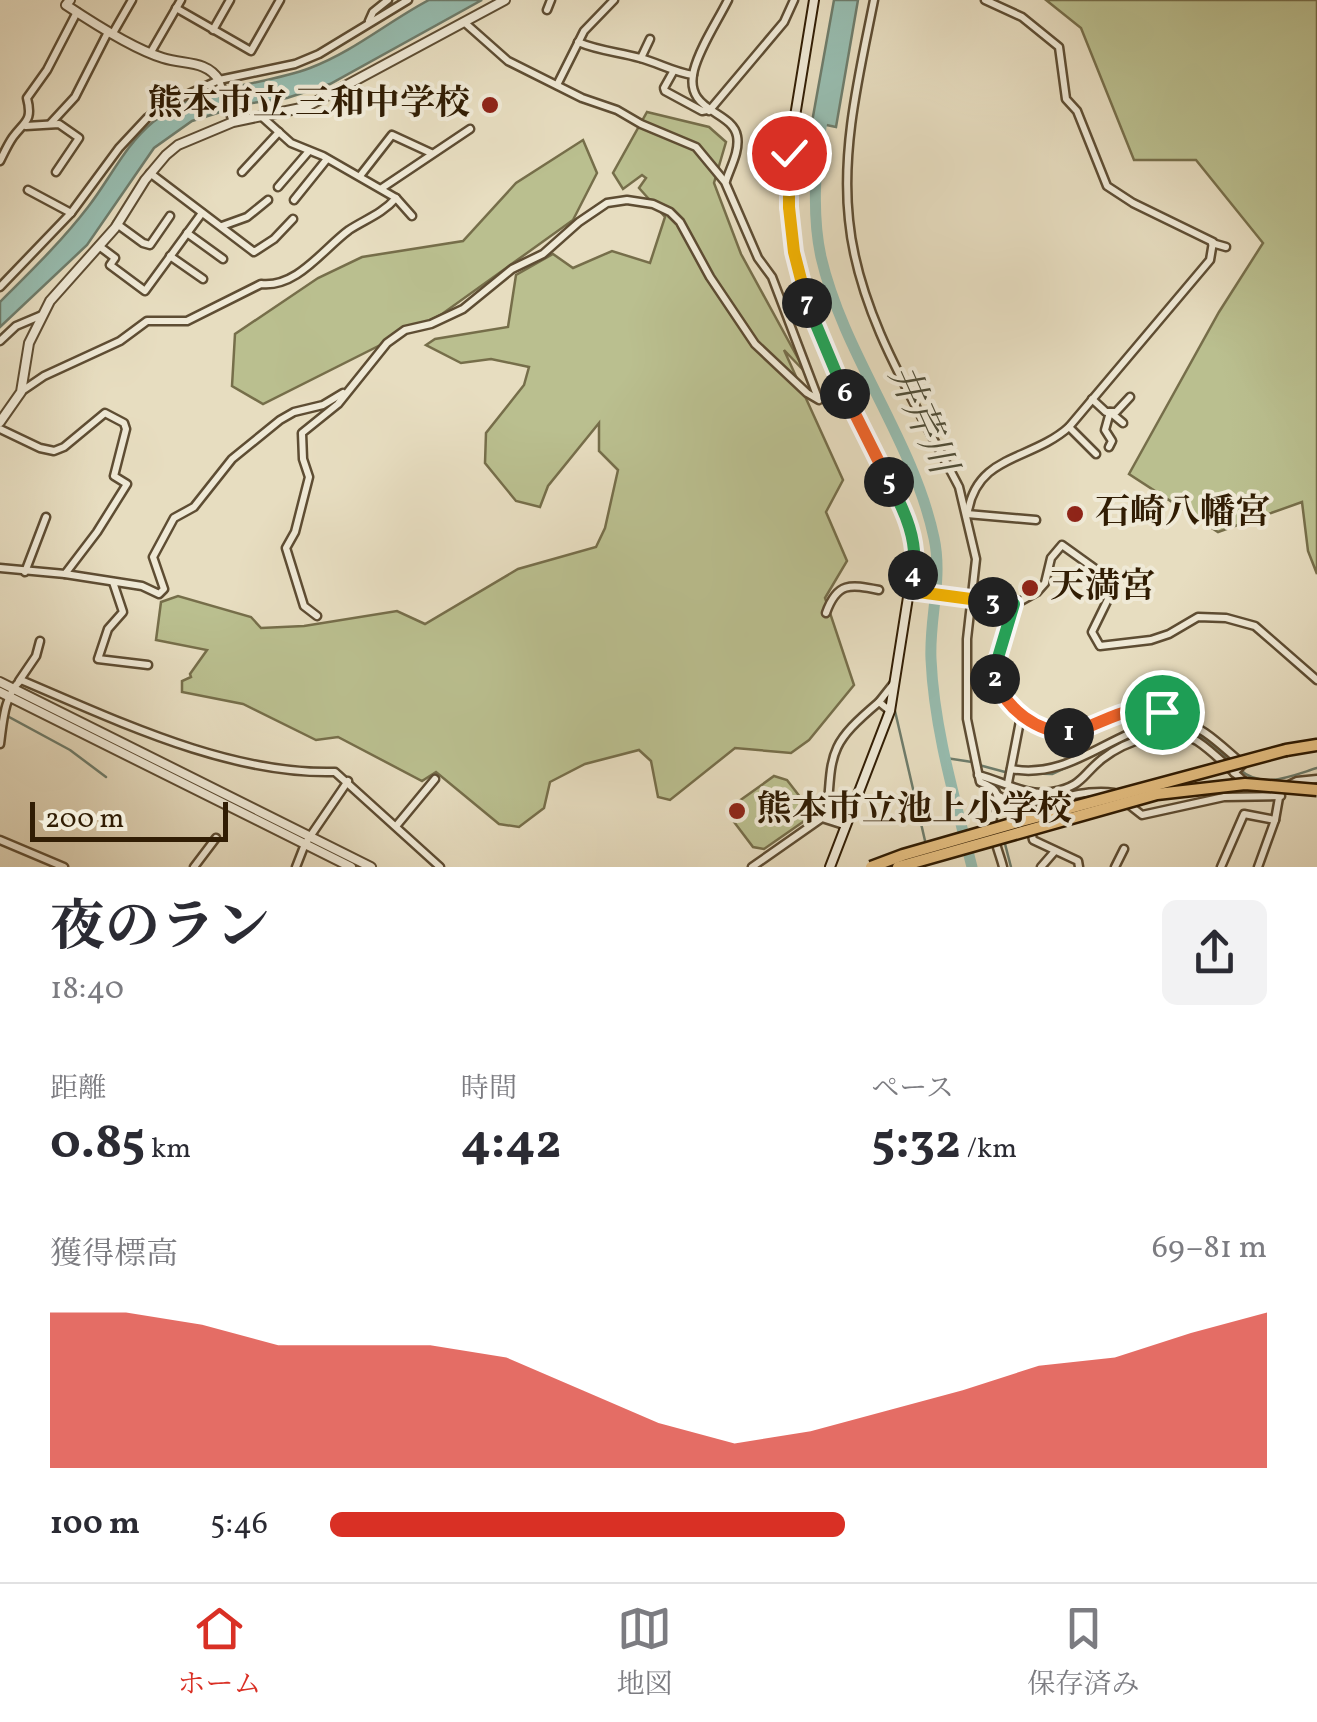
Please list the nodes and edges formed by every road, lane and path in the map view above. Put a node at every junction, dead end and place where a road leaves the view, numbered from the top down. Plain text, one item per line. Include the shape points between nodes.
1 (132, 0) edge
2 (181, 0) edge
3 (230, 0) edge
4 (280, 0) edge
5 (388, 0) edge
6 (408, 0) edge
7 (505, 0) edge
8 (551, 0) edge
9 (614, 0) edge
10 (728, 0) edge
11 (794, 0) edge
12 (814, 0) edge
13 (874, 0) edge
14 (985, 0) edge
15 (65, 2) edge
16 (176, 8) junction
17 (547, 10) dead end
18 (77, 12) junction
19 (463, 21) junction
20 (368, 23) junction
21 (213, 30) junction
22 (111, 32) junction
23 (650, 39) dead end
24 (578, 42) junction
25 (151, 52) junction
26 (641, 58) junction
27 (673, 72) junction
28 (693, 74) junction
29 (220, 83) junction
30 (557, 86) junction
31 (709, 111) junction
32 (261, 116) junction
33 (233, 120) junction
34 (51, 123) junction
35 (26, 126) junction
36 (470, 129) dead end
37 (278, 132) junction
38 (310, 151) junction
39 (432, 154) junction
40 (327, 159) junction
41 (0, 161) edge
42 (56, 172) dead end
43 (242, 172) dead end
44 (150, 173) junction
45 (360, 176) junction
46 (725, 182) junction
47 (278, 187) dead end
48 (382, 188) junction
49 (28, 190) dead end
50 (396, 198) junction
51 (268, 200) dead end
52 (294, 200) dead end
53 (202, 213) junction
54 (71, 214) junction
55 (170, 216) dead end
56 (412, 216) dead end
57 (293, 219) dead end
58 (117, 224) junction
59 (221, 226) junction
60 (187, 233) junction
61 (1212, 243) junction
62 (99, 246) junction
63 (1226, 247) dead end
64 (170, 256) junction
65 (223, 259) dead end
66 (203, 279) dead end
67 (0, 287) edge
68 (43, 314) junction
69 (0, 341) edge
70 (348, 390) junction
71 (21, 392) junction
72 (1130, 397) dead end
73 (1092, 399) junction
74 (1110, 412) junction
75 (1123, 423) dead end
76 (0, 426) edge
77 (1069, 428) junction
78 (1109, 448) dead end
79 (1096, 454) dead end
80 (967, 514) junction
81 (46, 516) dead end
82 (1036, 520) dead end
83 (0, 568) edge
84 (25, 572) junction
85 (65, 574) junction
86 (113, 581) junction
87 (879, 590) dead end
88 (913, 591) junction
89 (972, 599) junction
90 (1014, 604) junction
91 (826, 613) dead end
92 (317, 616) dead end
93 (40, 642) dead end
94 (148, 665) dead end
95 (1317, 680) edge
96 (896, 681) junction
97 (0, 682) edge
98 (14, 689) junction
99 (0, 692) edge
100 (880, 702) junction
101 (890, 710) junction
102 (1022, 716) junction
103 (1169, 720) junction
104 (0, 744) edge
105 (1317, 745) edge
106 (1234, 773) junction
107 (978, 775) junction
108 (1009, 776) junction
109 (434, 779) dead end
110 (1317, 779) edge
111 (348, 781) junction
112 (1317, 790) edge
113 (1280, 793) junction
114 (997, 795) junction
115 (1032, 800) junction
116 (827, 818) junction
117 (1276, 820) junction
118 (397, 824) junction
119 (844, 825) junction
120 (216, 838) dead end
121 (0, 840) edge
122 (308, 841) junction
123 (1124, 848) dead end
124 (1056, 851) junction
125 (872, 866) edge
126 (64, 867) edge
127 (194, 867) edge
128 (296, 867) edge
129 (352, 867) edge
130 (371, 867) edge
131 (440, 867) edge
132 (752, 867) edge
133 (830, 867) edge
134 (898, 867) edge
135 (1003, 867) edge
136 (1041, 867) edge
137 (1080, 867) edge
138 (1115, 867) edge
139 (1220, 867) edge
140 (1258, 867) edge

1 - 22 street
2 - 16 street
3 - 21 street
4 - 21 street via 251,51
5 - 20 street
6 - 20 street
7 - 19 street
8 - 17 street
9 - 24 street
10 - 28 street
11 - 31 street via 784,22
12 - 88 street via 789,153 794,252 830,364 906,517 916,553
13 - 80 street via 849,157 853,245 876,320
14 - 61 street via 1022,17 1060,47 1066,99 1076,108 1110,190
15 - 18 street
16 - 21 street
16 - 25 street
18 - 22 street
18 - 35 street via 27,98
19 - 30 street via 508,61
19 - 32 street via 306,107
20 - 29 street via 296,64
22 - 25 street
22 - 34 street via 75,97
23 - 26 street
24 - 26 street
24 - 30 street
25 - 29 street via 206,66
26 - 27 street
27 - 28 street
27 - 31 street via 666,92
28 - 31 street
29 - 33 street
29 - 54 street via 147,118
30 - 46 street via 696,148
31 - 46 street via 737,132
32 - 33 street
32 - 37 street
33 - 44 street via 178,146
34 - 35 street
34 - 42 street via 79,138
35 - 41 street
36 - 39 street
37 - 38 street
37 - 43 street
38 - 40 street
38 - 47 street
39 - 45 street via 392,135
39 - 48 street
40 - 45 street
40 - 52 street
44 - 53 street
44 - 58 street
45 - 48 street
46 - 70 street via 772,277 819,400 755,344 680,222 636,200 607,203 464,309 406,330
48 - 50 street
49 - 54 street
50 - 56 street
50 - 71 street via 274,286 261,284 187,321 147,321 120,342
51 - 59 street
53 - 59 street
53 - 60 street
54 - 67 street
55 - 58 street via 150,244
57 - 59 street via 254,252
58 - 62 street
60 - 64 street
60 - 65 street
61 - 63 street
61 - 73 street via 1210,260
62 - 64 street via 115,258 110,265 144,291
62 - 68 street
64 - 66 street
68 - 69 street
68 - 71 street
70 - 86 street via 280,420 232,459 194,507 174,518 153,557 164,583 159,594
70 - 92 street via 302,433 310,477 286,548 304,606
71 - 76 street
72 - 74 street
73 - 74 street
73 - 77 street
74 - 75 street
74 - 78 street
76 - 85 street via 54,451 105,413 124,423 114,476 127,484
77 - 79 street
77 - 80 street via 983,476 971,491
80 - 82 street
80 - 89 street via 976,559
81 - 84 street
83 - 84 street
84 - 85 street
85 - 86 street
86 - 94 street via 124,612 108,630 98,659
87 - 91 street via 842,588
88 - 89 street
88 - 96 street
89 - 90 street
89 - 107 street via 967,720
90 - 95 street via 1038,592 1062,545 1112,581 1092,632 1100,646 1151,640 1198,617 1226,618 1256,626
90 - 102 street via 995,672
93 - 98 street
96 - 100 street
96 - 101 street
97 - 98 street
98 - 99 street
98 - 104 street
98 - 111 street via 228,760 335,772
98 - 122 street
100 - 101 street
100 - 116 street via 835,748
101 - 119 street
102 - 103 street via 1048,732 1071,734 1150,707
102 - 108 street
103 - 106 street via 1193,726 1242,764
103 - 108 street via 1054,769
105 - 125 highway, bridge via 1216,767
106 - 108 street via 1194,739 1176,735 1141,739 1103,758 1080,784 1050,793 1025,793
106 - 113 street via 1250,786
107 - 108 street
107 - 114 street
109 - 118 street
110 - 113 street via 1296,781
111 - 118 street
111 - 122 street
112 - 134 highway, bridge via 1245,784 1157,794
113 - 115 street via 1142,814 1098,790
113 - 117 street
114 - 115 street
114 - 135 street via 993,819
115 - 124 street via 1033,840
116 - 119 street
116 - 132 street
117 - 139 street via 1244,814
117 - 140 street
118 - 131 street
119 - 133 street
120 - 127 street
121 - 126 street
122 - 128 street
122 - 129 street
122 - 130 street
123 - 138 street
124 - 136 street
124 - 137 street

